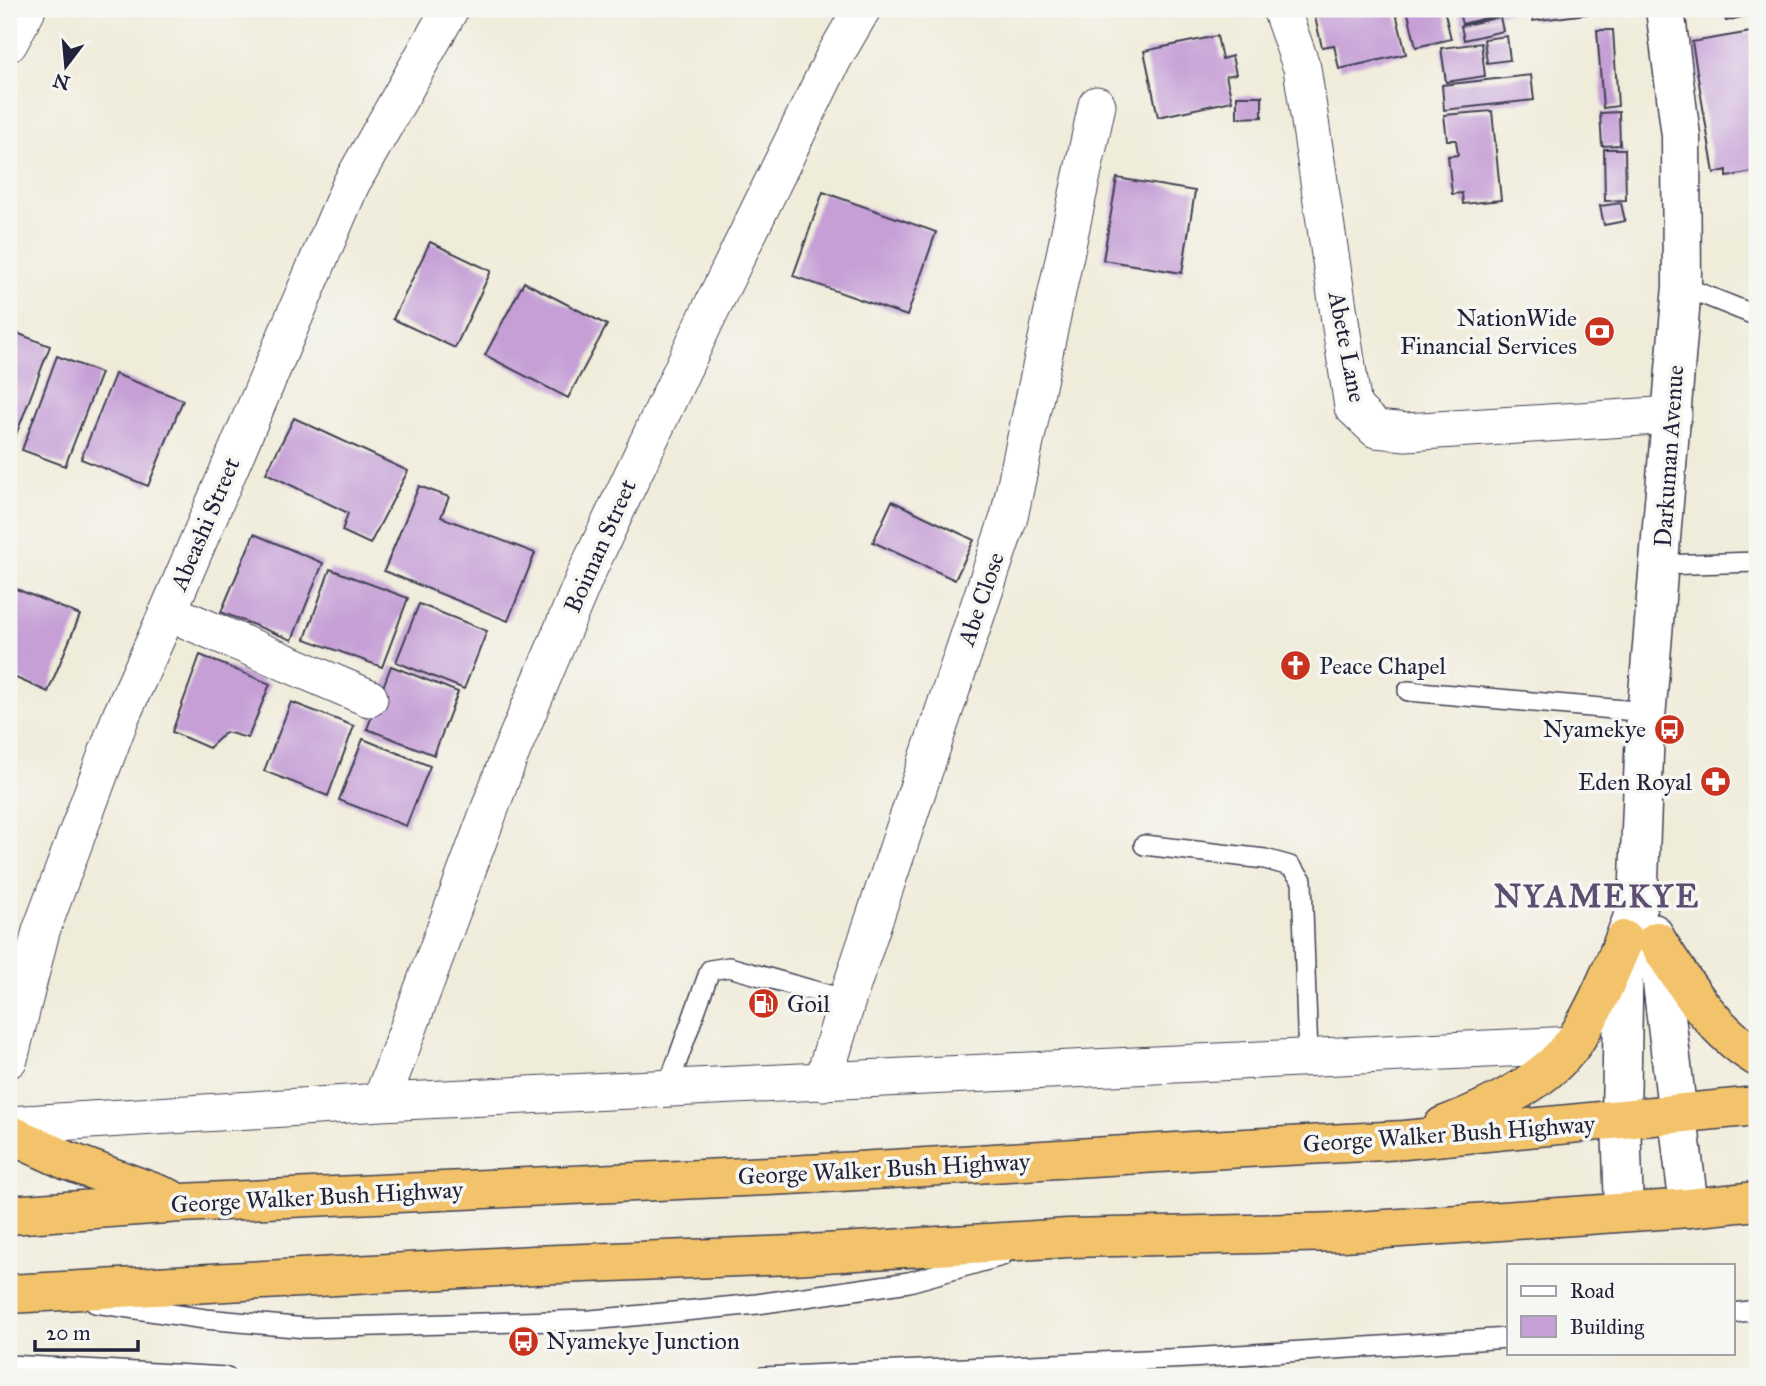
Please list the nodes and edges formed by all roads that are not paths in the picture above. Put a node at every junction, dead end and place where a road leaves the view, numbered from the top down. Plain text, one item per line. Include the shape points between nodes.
1 (27, 9) edge
2 (450, 9) edge
3 (862, 9) edge
4 (1281, 9) edge
5 (1665, 9) edge
6 (9, 43) edge
7 (1097, 105) dead end
8 (1682, 286) junction
9 (1757, 316) edge
10 (1672, 415) junction
11 (1757, 562) edge
12 (1660, 565) junction
13 (168, 612) junction
14 (1408, 691) dead end
15 (369, 698) dead end
16 (1647, 712) junction
17 (1144, 845) dead end
18 (1641, 941) junction
19 (848, 1000) junction
20 (1572, 1045) junction
21 (1753, 1048) edge
22 (1308, 1058) junction
23 (9, 1059) edge
24 (823, 1082) junction
25 (667, 1089) junction
26 (382, 1102) junction
27 (1757, 1106) edge
28 (1678, 1114) junction
29 (1621, 1120) junction
30 (9, 1125) edge
31 (9, 1134) edge
32 (1404, 1140) junction
33 (1757, 1201) edge
34 (181, 1203) junction
35 (1689, 1208) junction
36 (1624, 1212) junction
37 (9, 1215) edge
38 (1068, 1238) junction
39 (15, 1293) edge
40 (1757, 1310) edge
41 (1734, 1313) edge
42 (1507, 1338) edge
43 (9, 1365) edge
44 (226, 1377) edge
45 (763, 1377) edge

1 - 6 street
2 - 13 street, Abeashi Street via 351,184
3 - 26 street, Boiman Street via 833,59 586,574 509,757
4 - 10 street, Abete Lane via 1302,68 1353,407 1376,429 1406,432
5 - 8 street, Darkuman Avenue via 1681,136
7 - 19 street, Abe Close via 1009,517
8 - 9 lane
8 - 10 street, Darkuman Avenue
10 - 12 street, Darkuman Avenue
11 - 12 lane
12 - 16 street, Darkuman Avenue
13 - 15 street
13 - 23 street, Abeashi Street via 121,716 41,931
14 - 16 lane
16 - 18 street, Darkuman Avenue via 1638,905
17 - 22 lane via 1265,859 1290,866 1302,880
18 - 20 highway
18 - 21 highway via 1684,983 1714,1022
18 - 28 street, Darkuman Avenue via 1671,1056
18 - 29 street, Darkuman Avenue via 1621,1059
19 - 24 street, Abe Close
19 - 25 lane via 729,967 710,970
20 - 22 street
20 - 32 highway via 1548,1069 1480,1112
22 - 24 street
24 - 25 street
25 - 26 street
26 - 30 street
27 - 28 highway, George Walker Bush Highway
28 - 29 highway, George Walker Bush Highway
28 - 35 street, Darkuman Avenue
29 - 32 highway, George Walker Bush Highway
29 - 36 street, Darkuman Avenue
31 - 34 highway
32 - 34 highway, George Walker Bush Highway
33 - 35 highway
34 - 37 highway, George Walker Bush Highway
35 - 36 highway
36 - 38 highway via 1343,1232
38 - 39 highway
38 - 39 lane via 909,1282 757,1304 591,1320 306,1328
40 - 41 lane
42 - 45 lane
43 - 44 lane

